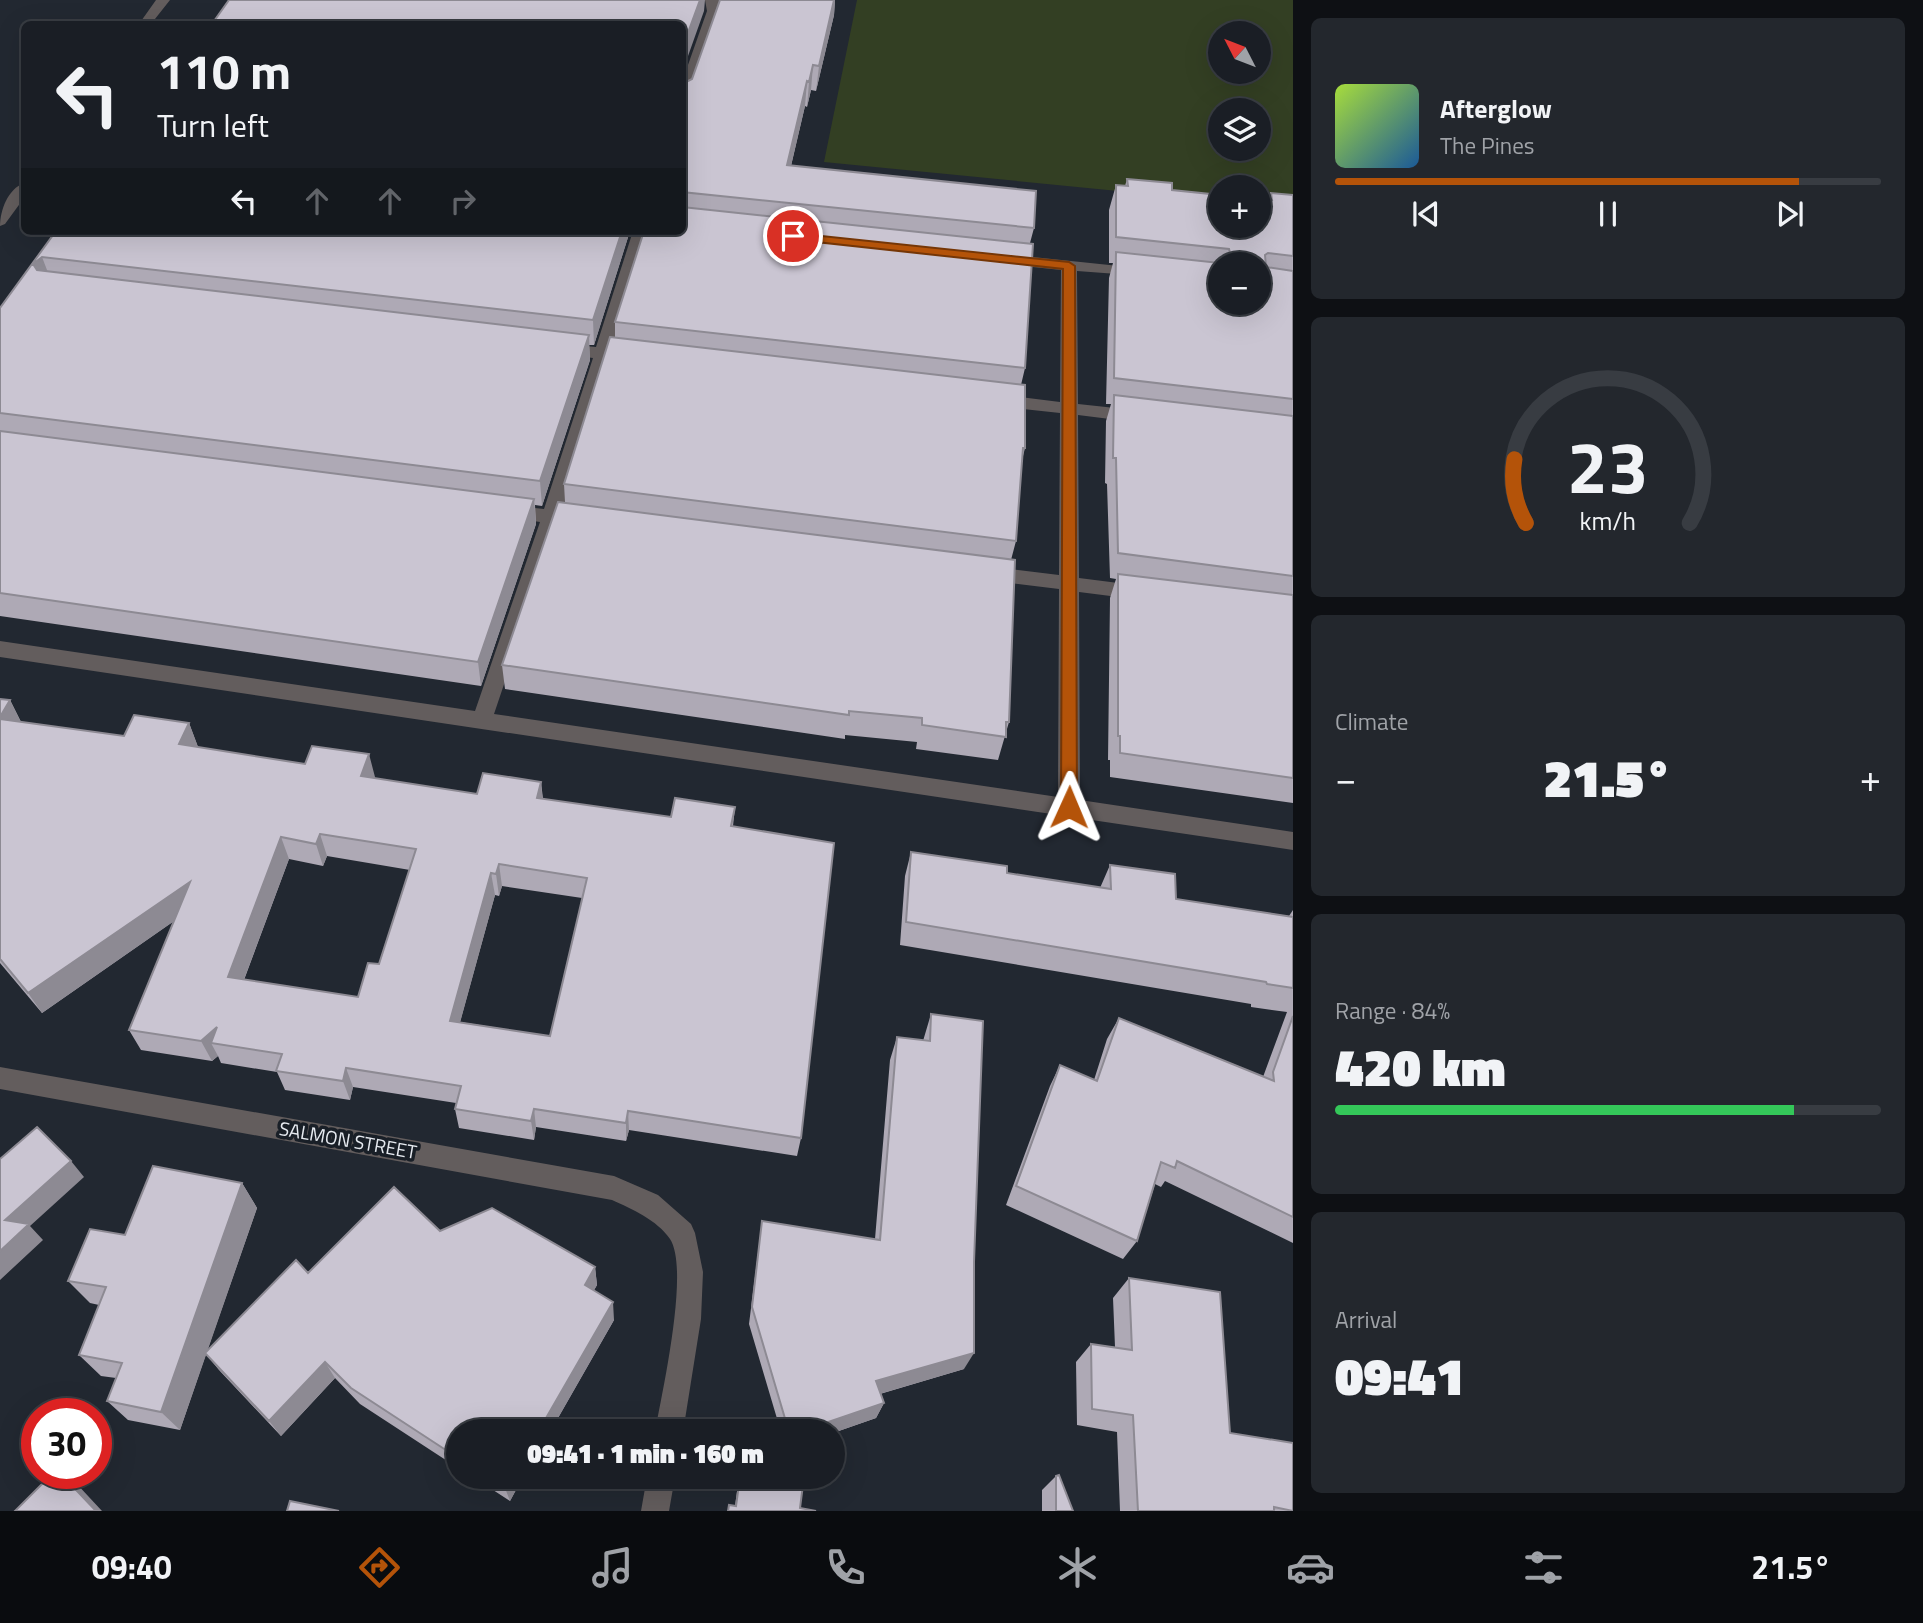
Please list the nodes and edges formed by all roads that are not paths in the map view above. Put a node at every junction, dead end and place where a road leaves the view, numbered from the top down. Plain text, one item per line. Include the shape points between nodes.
1 (163, 0) edge
2 (712, 0) edge
3 (147, 21) edge
4 (686, 92) edge
5 (21, 192) edge
6 (0, 221) edge
7 (640, 235) edge
8 (986, 257) edge
9 (1069, 266) junction
10 (1151, 274) edge
11 (547, 347) edge
12 (602, 354) junction
13 (657, 360) edge
14 (974, 397) edge
15 (1070, 408) junction
16 (1149, 417) edge
17 (482, 508) edge
18 (551, 517) junction
19 (592, 522) edge
20 (961, 570) edge
21 (1071, 584) junction
22 (1154, 594) edge
23 (0, 649) edge
24 (482, 720) junction
25 (1069, 807) junction
26 (1293, 841) edge
27 (0, 1078) edge
28 (671, 1419) edge
29 (659, 1489) edge
30 (655, 1511) edge

1 - 3 street
2 - 4 street via 714,11
5 - 6 street
7 - 12 street
8 - 9 street
9 - 10 street
9 - 15 street
11 - 12 street
12 - 13 street
12 - 18 street
14 - 15 street
15 - 16 street
15 - 21 street
17 - 18 street
18 - 19 street
18 - 24 street
20 - 21 street
21 - 22 street
21 - 25 street
23 - 24 street
24 - 25 street
25 - 26 street
27 - 28 street, SALMON STREET via 614,1188 649,1204 682,1233 690,1272 688,1319
29 - 30 street

